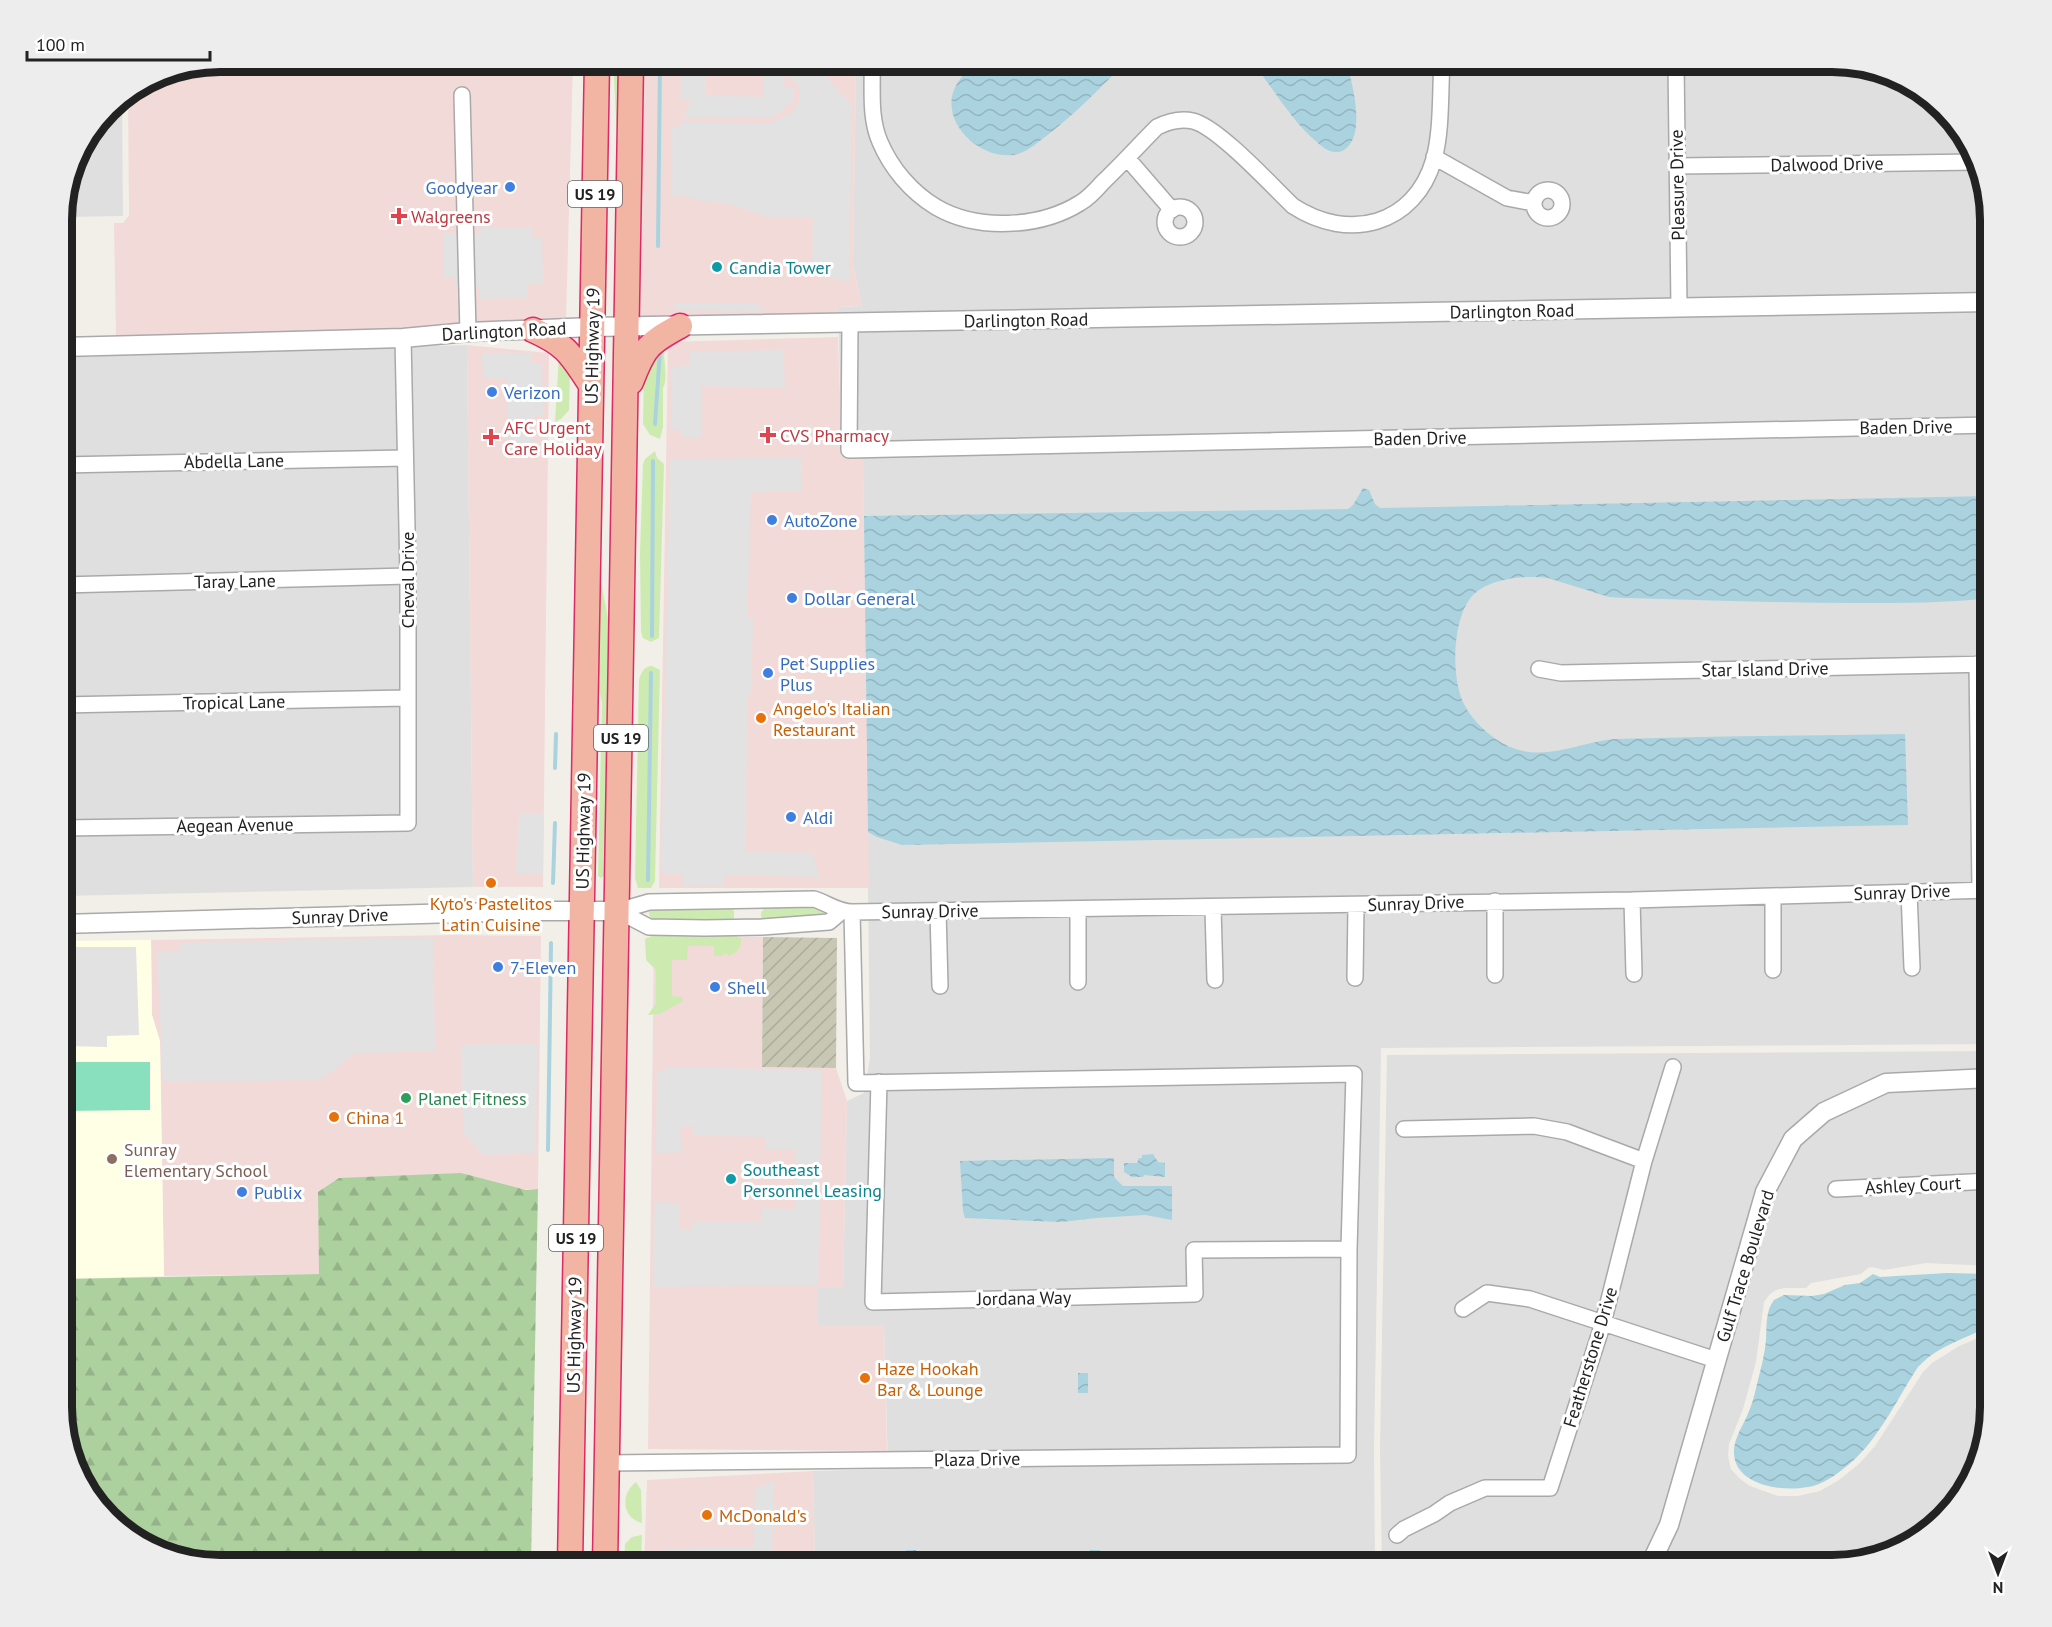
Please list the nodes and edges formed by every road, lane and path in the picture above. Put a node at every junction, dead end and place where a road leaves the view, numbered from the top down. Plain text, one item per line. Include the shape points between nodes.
1 (597, 72) edge
2 (631, 72) edge
3 (872, 72) edge
4 (1441, 72) edge
5 (1676, 72) edge
6 (462, 95) dead end
7 (1434, 157) junction
8 (1127, 158) junction
9 (1968, 162) edge
10 (1677, 166) junction
11 (1534, 203) dead end
12 (1172, 210) dead end
13 (1980, 302) edge
14 (1679, 308) junction
15 (850, 324) junction
16 (680, 326) junction
17 (592, 327) junction
18 (627, 327) junction
19 (532, 330) junction
20 (468, 332) junction
21 (403, 338) junction
22 (72, 347) edge
23 (591, 385) junction
24 (626, 392) junction
25 (1980, 425) edge
26 (405, 458) junction
27 (72, 465) edge
28 (408, 576) junction
29 (72, 585) edge
30 (1980, 664) edge
31 (1539, 669) dead end
32 (406, 699) junction
33 (72, 705) edge
34 (408, 823) joint
35 (72, 828) edge
36 (1980, 890) edge
37 (1909, 892) junction
38 (1773, 896) junction
39 (1632, 900) junction
40 (1495, 901) junction
41 (1356, 905) junction
42 (1213, 908) junction
43 (582, 910) junction
44 (618, 910) junction
45 (1078, 910) junction
46 (938, 911) junction
47 (847, 912) junction
48 (72, 924) edge
49 (1912, 968) dead end
50 (1773, 970) dead end
51 (1634, 974) dead end
52 (1495, 975) dead end
53 (1355, 978) dead end
54 (1215, 980) dead end
55 (1078, 982) dead end
56 (940, 986) dead end
57 (1672, 1067) dead end
58 (1980, 1078) edge
59 (879, 1082) junction
60 (1404, 1128) dead end
61 (1644, 1161) junction
62 (1980, 1182) edge
63 (1836, 1189) dead end
64 (1349, 1249) junction
65 (1463, 1309) dead end
66 (1603, 1323) junction
67 (1716, 1360) junction
68 (573, 1405) junction
69 (607, 1463) junction
70 (1397, 1535) dead end
71 (570, 1555) edge
72 (585, 1555) edge
73 (605, 1555) edge
74 (1655, 1555) edge

1 - 17 highway, US Highway 19 / US 19
2 - 18 highway, US Highway 19 / US 19
3 - 8 street via 875,128 889,161 926,199 959,217 1017,223 1052,216 1090,196
4 - 7 street
5 - 10 street, Pleasure Drive
6 - 20 street
7 - 8 street via 1416,194 1400,210 1376,222 1351,226 1330,223 1293,206 1221,137 1195,121 1176,120 1157,127
7 - 11 street via 1507,198
8 - 12 street
9 - 10 street, Dalwood Drive
10 - 14 street, Pleasure Drive
13 - 14 street, Darlington Road
14 - 15 street, Darlington Road
15 - 16 street, Darlington Road
15 - 25 street, Baden Drive via 849,450
16 - 18 street, Darlington Road
16 - 24 highway via 649,345
17 - 18 street, Darlington Road
17 - 19 street, Darlington Road
17 - 23 highway, US Highway 19 / US 19
18 - 24 highway, US Highway 19 / US 19
19 - 20 street, Darlington Road
19 - 23 highway via 561,345
20 - 21 street, Darlington Road
21 - 22 street, Darlington Road
21 - 26 street, Cheval Drive
23 - 43 highway, US Highway 19 / US 19
24 - 44 highway, US Highway 19 / US 19
26 - 27 street, Abdella Lane
26 - 28 street, Cheval Drive
28 - 29 street, Taray Lane
28 - 32 street, Cheval Drive
30 - 31 street, Star Island Drive via 1561,673
32 - 33 street, Tropical Lane
32 - 34 street, Cheval Drive
34 - 35 street, Aegean Avenue
36 - 37 street, Sunray Drive
37 - 38 street, Sunray Drive
37 - 49 street
38 - 39 street, Sunray Drive
38 - 50 street
39 - 40 street, Sunray Drive
39 - 51 street
40 - 41 street, Sunray Drive
40 - 52 street
41 - 42 street, Sunray Drive
41 - 53 street
42 - 45 street, Sunray Drive
42 - 54 street
43 - 44 street, Sunray Drive
43 - 48 street, Sunray Drive
43 - 68 highway, US Highway 19 / US 19
44 - 47 street, Sunray Drive via 649,902 814,899
44 - 47 street, Sunray Drive via 649,927 705,928 829,922
44 - 69 highway, US Highway 19 / US 19
45 - 46 street, Sunray Drive
45 - 55 street
46 - 47 street, Sunray Drive
46 - 56 street
47 - 59 street via 856,1083
57 - 61 street, Featherstone Drive
58 - 67 street, Gulf Trace Boulevard via 1886,1083 1824,1112 1792,1139 1765,1192
59 - 64 street via 1354,1074
59 - 64 street, Jordana Way via 873,1302 1194,1294 1194,1250
60 - 61 street via 1534,1126 1567,1132
61 - 66 street, Featherstone Drive
62 - 63 street, Ashley Court
64 - 69 street, Plaza Drive via 1348,1455
65 - 66 street via 1487,1293 1530,1299
66 - 67 street
66 - 70 street, Featherstone Drive via 1550,1488 1485,1488 1450,1503
67 - 74 street, Gulf Trace Boulevard via 1669,1525
68 - 71 highway, US Highway 19 / US 19
68 - 72 highway via 587,1462
69 - 73 highway, US Highway 19 / US 19

